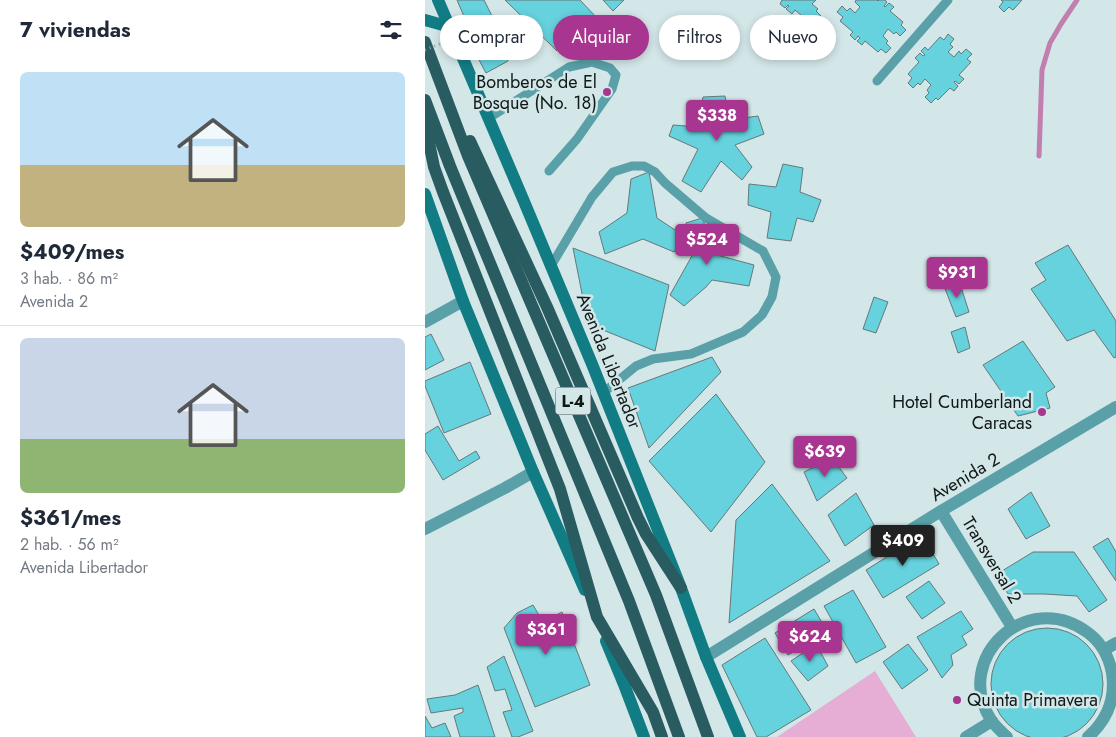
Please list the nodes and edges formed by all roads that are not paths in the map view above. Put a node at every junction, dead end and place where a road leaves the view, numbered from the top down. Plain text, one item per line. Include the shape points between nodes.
1 (438, 0) edge
2 (949, 0) edge
3 (444, 15) edge
4 (425, 20) edge
5 (440, 25) edge
6 (425, 42) edge
7 (464, 60) edge
8 (435, 68) junction
9 (877, 81) dead end
10 (426, 104) edge
11 (489, 118) junction
12 (549, 171) dead end
13 (425, 194) edge
14 (551, 266) junction
15 (463, 301) junction
16 (425, 322) edge
17 (603, 393) junction
18 (1116, 407) edge
19 (533, 472) junction
20 (941, 511) junction
21 (425, 529) edge
22 (681, 588) junction
23 (597, 617) junction
24 (1012, 627) junction
25 (1116, 643) edge
26 (1104, 650) junction
27 (706, 657) junction
28 (992, 721) junction
29 (644, 737) edge
30 (662, 737) edge
31 (679, 737) edge
32 (708, 737) edge
33 (740, 737) edge
34 (966, 737) edge
35 (1007, 737) edge
36 (1088, 737) edge

1 - 3 main road, Avenida Libertador / L-4
2 - 9 lane
4 - 5 main road
6 - 8 main road, L-4
7 - 11 main road, Avenida Libertador / L-4
8 - 22 main road, L-4 via 547,306 638,518
8 - 32 main road, L-4 via 468,156 656,595
10 - 23 main road, L-4 via 434,167 560,489
10 - 31 main road, L-4 via 629,601
11 - 12 lane via 569,67 592,62 610,68 616,75 612,89 577,139
11 - 14 main road, Avenida Libertador / L-4
13 - 15 main road, L-4
14 - 17 main road, Avenida Libertador / L-4
14 - 17 lane via 592,198 613,172 644,166 706,218 763,251 776,277 772,297 762,315 743,332 691,354 653,359 636,366
15 - 16 street
15 - 19 main road, L-4
17 - 22 main road, Avenida Libertador / L-4
18 - 20 street, Avenida 2
19 - 21 street
19 - 23 main road, L-4
20 - 24 street, Transversal 2
20 - 27 street, Avenida 2
22 - 27 main road, Avenida Libertador / L-4
23 - 29 main road, L-4
23 - 30 main road, L-4 via 653,712
24 - 26 street via 1028,620 1063,620 1093,636
24 - 28 street via 988,653 982,670 984,705
25 - 26 street
26 - 36 street via 1111,666 1112,698 1107,714
27 - 33 main road, Avenida Libertador / L-4
28 - 34 street
28 - 35 street

